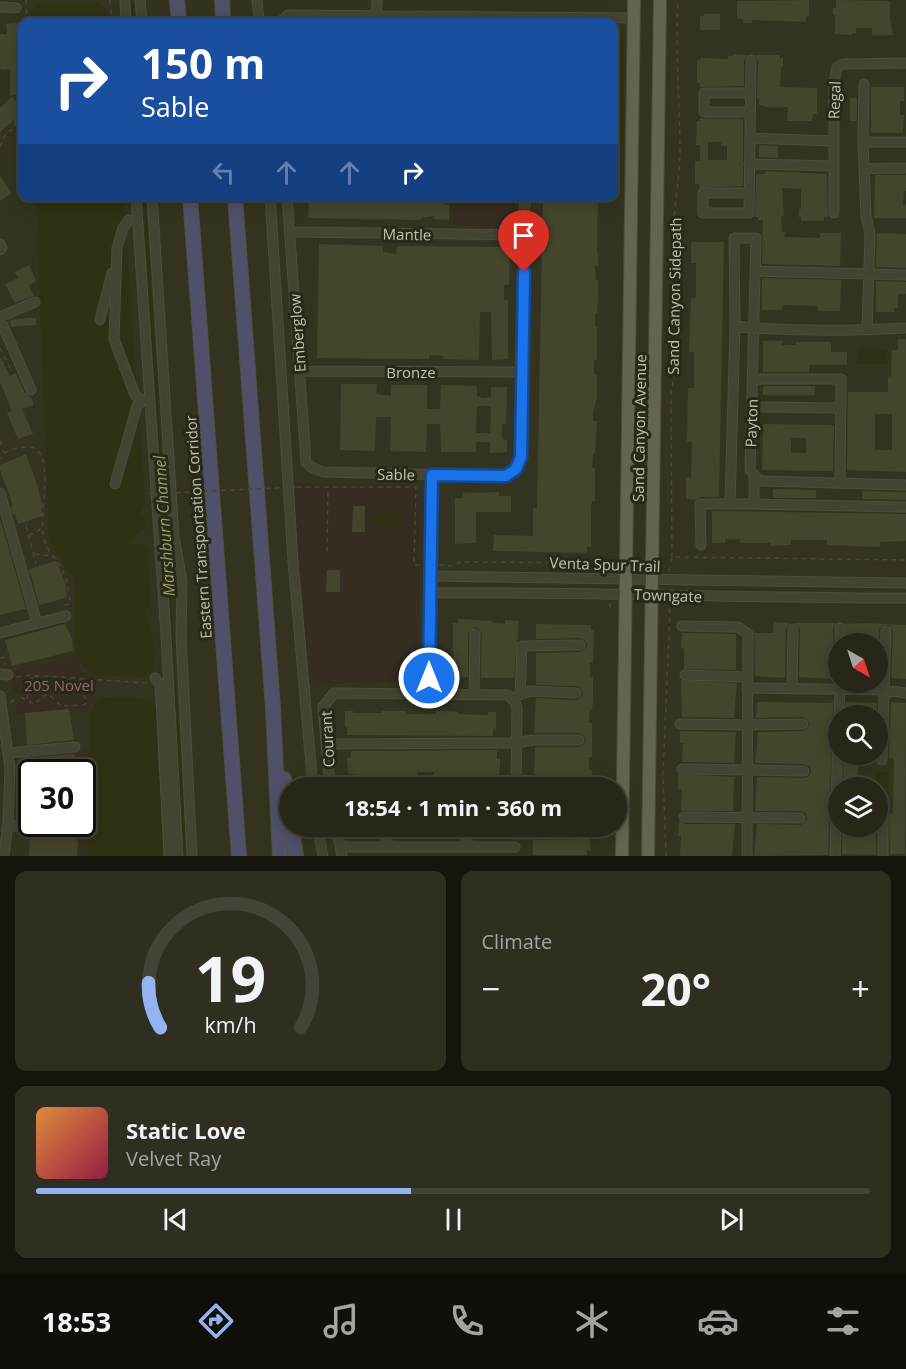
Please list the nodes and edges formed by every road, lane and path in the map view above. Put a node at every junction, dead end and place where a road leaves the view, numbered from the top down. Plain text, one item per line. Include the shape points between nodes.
1 (26, 0) edge
2 (110, 0) edge
3 (125, 0) edge
4 (140, 0) edge
5 (177, 0) edge
6 (222, 0) edge
7 (257, 0) edge
8 (377, 0) edge
9 (634, 0) edge
10 (660, 0) edge
11 (678, 0) edge
12 (0, 7) edge
13 (16, 8) dead end
14 (376, 16) junction
15 (27, 18) edge
16 (112, 18) edge
17 (126, 18) edge
18 (142, 18) edge
19 (179, 18) edge
20 (223, 18) edge
21 (259, 18) edge
22 (285, 18) edge
23 (633, 18) junction
24 (751, 60) dead end
25 (906, 63) edge
26 (864, 84) dead end
27 (750, 93) junction
28 (750, 112) junction
29 (18, 127) edge
30 (750, 138) junction
31 (833, 141) junction
32 (863, 142) junction
33 (906, 142) edge
34 (0, 147) edge
35 (749, 164) junction
36 (833, 166) junction
37 (906, 168) edge
38 (864, 169) junction
39 (749, 193) junction
40 (136, 201) edge
41 (152, 201) edge
42 (190, 201) edge
43 (235, 201) edge
44 (270, 201) edge
45 (288, 201) edge
46 (525, 201) edge
47 (834, 213) dead end
48 (129, 220) dead end
49 (290, 232) junction
50 (524, 235) junction
51 (117, 252) junction
52 (756, 271) junction
53 (869, 273) junction
54 (906, 275) edge
55 (35, 302) dead end
56 (0, 318) edge
57 (100, 320) dead end
58 (735, 326) junction
59 (754, 328) junction
60 (906, 328) edge
61 (867, 330) junction
62 (0, 348) edge
63 (7, 361) junction
64 (0, 364) edge
65 (11, 370) dead end
66 (300, 371) junction
67 (522, 372) junction
68 (753, 379) junction
69 (31, 390) dead end
70 (752, 407) junction
71 (840, 408) junction
72 (0, 441) edge
73 (4, 453) junction
74 (0, 459) edge
75 (311, 467) joint
76 (432, 475) junction
77 (754, 476) junction
78 (840, 483) junction
79 (114, 484) dead end
80 (906, 485) edge
81 (328, 486) junction
82 (0, 493) edge
83 (148, 494) dead end
84 (730, 504) junction
85 (754, 504) junction
86 (906, 507) edge
87 (26, 526) dead end
88 (43, 526) junction
89 (29, 535) junction
90 (701, 545) dead end
91 (327, 551) dead end
92 (34, 555) junction
93 (52, 556) junction
94 (672, 557) junction
95 (906, 560) edge
96 (36, 564) dead end
97 (420, 565) dead end
98 (443, 565) dead end
99 (626, 566) junction
100 (652, 566) junction
101 (430, 576) junction
102 (625, 580) junction
103 (651, 580) junction
104 (906, 584) edge
105 (430, 593) junction
106 (625, 594) junction
107 (651, 594) junction
108 (906, 598) edge
109 (668, 608) dead end
110 (65, 614) joint
111 (37, 623) junction
112 (682, 626) dead end
113 (840, 628) dead end
114 (793, 629) dead end
115 (0, 633) edge
116 (840, 633) edge
117 (475, 634) dead end
118 (580, 645) dead end
119 (4, 674) edge
120 (30, 675) junction
121 (685, 675) dead end
122 (72, 677) junction
123 (747, 677) junction
124 (80, 678) junction
125 (155, 678) joint
126 (828, 686) edge
127 (43, 688) junction
128 (747, 688) junction
129 (792, 688) junction
130 (888, 690) edge
131 (48, 693) junction
132 (429, 693) junction
133 (576, 693) dead end
134 (906, 693) edge
135 (474, 694) junction
136 (0, 696) edge
137 (21, 697) dead end
138 (516, 698) junction
139 (13, 700) dead end
140 (27, 700) junction
141 (17, 702) dead end
142 (273, 708) junction
143 (2, 718) edge
144 (680, 724) dead end
145 (803, 724) dead end
146 (748, 725) junction
147 (579, 740) dead end
148 (516, 742) junction
149 (326, 744) junction
150 (75, 747) dead end
151 (8, 753) junction
152 (837, 765) edge
153 (682, 769) dead end
154 (746, 770) junction
155 (804, 771) dead end
156 (284, 777) edge
157 (312, 777) edge
158 (329, 777) edge
159 (516, 777) edge
160 (746, 816) junction
161 (684, 817) dead end
162 (800, 818) dead end
163 (8, 826) junction
164 (18, 826) edge
165 (293, 837) edge
166 (319, 837) edge
167 (387, 837) edge
168 (467, 837) edge
169 (883, 837) edge
170 (3, 844) edge
171 (387, 847) junction
172 (467, 847) junction
173 (341, 851) edge
174 (515, 851) edge
175 (4, 856) edge
176 (169, 856) edge
177 (177, 856) edge
178 (192, 856) edge
179 (238, 856) edge
180 (280, 856) edge
181 (296, 856) edge
182 (323, 856) edge
183 (622, 856) edge
184 (648, 856) edge
185 (666, 856) edge
186 (747, 856) edge
187 (835, 856) edge
188 (883, 856) edge

1 - 15 path
2 - 16 path
3 - 17 street
4 - 18 street
5 - 19 highway
6 - 20 highway
7 - 21 street
8 - 14 street
9 - 23 main road, Sand Canyon Avenue
10 - 100 main road, Sand Canyon Avenue
11 - 94 path, Sand Canyon Sidepath via 680,159 673,222 677,322 676,370 671,393
12 - 13 street
14 - 22 street
14 - 23 street
23 - 99 main road, Sand Canyon Avenue
24 - 27 street
25 - 31 street, Regal via 837,67
26 - 32 street
27 - 28 street
27 - 28 street via 704,93 704,112
28 - 30 street
29 - 34 path via 7,133
30 - 31 street
30 - 35 street
31 - 36 street, Regal
32 - 33 street
32 - 38 street
35 - 36 street
35 - 39 street
36 - 47 street, Regal
37 - 38 street
38 - 53 street
39 - 39 street via 749,213 703,213 703,193
40 - 177 street
41 - 178 street via 174,537 182,581
42 - 179 highway, Eastern Transportation Corridor
43 - 142 highway
44 - 157 street via 293,561
45 - 49 street, Emberglow
46 - 50 street
48 - 51 street
49 - 50 street, Mantle
49 - 66 street, Emberglow
50 - 67 street
51 - 57 street
51 - 79 street via 114,339 135,395 142,400
52 - 53 street
52 - 58 street, Payton via 756,238 734,238
52 - 59 street, Payton
53 - 54 street
53 - 61 street
55 - 56 street
56 - 69 street
58 - 59 street
58 - 84 street
59 - 61 street
59 - 68 street, Payton
60 - 61 street
62 - 63 path
63 - 64 path
63 - 65 path
66 - 67 street, Bronze
66 - 75 street, Emberglow via 305,458
67 - 76 street, Sable via 521,457 516,469 506,476
68 - 70 street, Payton
68 - 71 street via 841,379
70 - 71 street
70 - 77 street, Payton via 750,470
71 - 78 street
72 - 73 path
73 - 74 path
73 - 88 path via 21,447 37,450 42,456
75 - 76 street, Sable via 323,472
76 - 101 street
77 - 78 street via 759,481
77 - 85 street, Payton
78 - 80 street
81 - 83 path, bridge
81 - 91 path
81 - 97 path via 416,487 414,565
82 - 111 street
84 - 85 street
84 - 90 street via 700,504
85 - 86 street
87 - 89 path
88 - 89 path
88 - 93 path
89 - 92 path
92 - 93 path
92 - 96 path
93 - 110 path via 69,588 70,604 63,606
94 - 95 path, Venta Spur Trail
94 - 100 path, Venta Spur Trail via 669,566
98 - 99 path, Venta Spur Trail via 460,562
99 - 102 main road, Sand Canyon Avenue
100 - 103 main road, Sand Canyon Avenue
101 - 102 street, Towngate
101 - 105 street
102 - 103 street, Towngate
102 - 106 main road, Sand Canyon Avenue
103 - 104 street, Towngate
103 - 107 main road, Sand Canyon Avenue
105 - 106 street, Towngate
105 - 132 street
106 - 107 street, Towngate
106 - 183 main road, Sand Canyon Avenue
107 - 108 street, Towngate
107 - 184 main road, Sand Canyon Avenue
109 - 185 path via 663,775
110 - 111 street
111 - 115 street
112 - 123 street via 744,629 748,634
113 - 116 street
114 - 129 street
117 - 135 street
118 - 138 street via 522,646
119 - 120 path
120 - 122 path
120 - 122 path via 62,686
120 - 127 path
121 - 123 street
122 - 124 path
123 - 128 street
124 - 125 path via 143,683
124 - 131 path via 87,701 84,705 62,706
125 - 176 street via 160,684
126 - 129 street
127 - 131 path
127 - 140 path via 28,692
128 - 129 street
128 - 146 street
130 - 134 street
131 - 140 path via 34,704
132 - 135 street
132 - 149 street, Courant via 334,693 323,707
133 - 138 street via 529,691
135 - 138 street
136 - 143 street
137 - 140 path
138 - 148 street
139 - 141 path
142 - 156 highway
142 - 180 highway
143 - 151 street
144 - 146 street
145 - 146 street
146 - 154 street
147 - 148 street
148 - 149 street
148 - 159 street
149 - 158 street, Courant
150 - 151 street
151 - 163 street
152 - 187 street
153 - 154 street
154 - 155 street
154 - 160 street
160 - 161 street
160 - 162 street
160 - 186 street
163 - 164 street
163 - 170 street
165 - 181 highway
166 - 182 street
167 - 171 street
168 - 172 street
169 - 188 street
170 - 175 street
171 - 172 street
171 - 173 street
172 - 174 street

